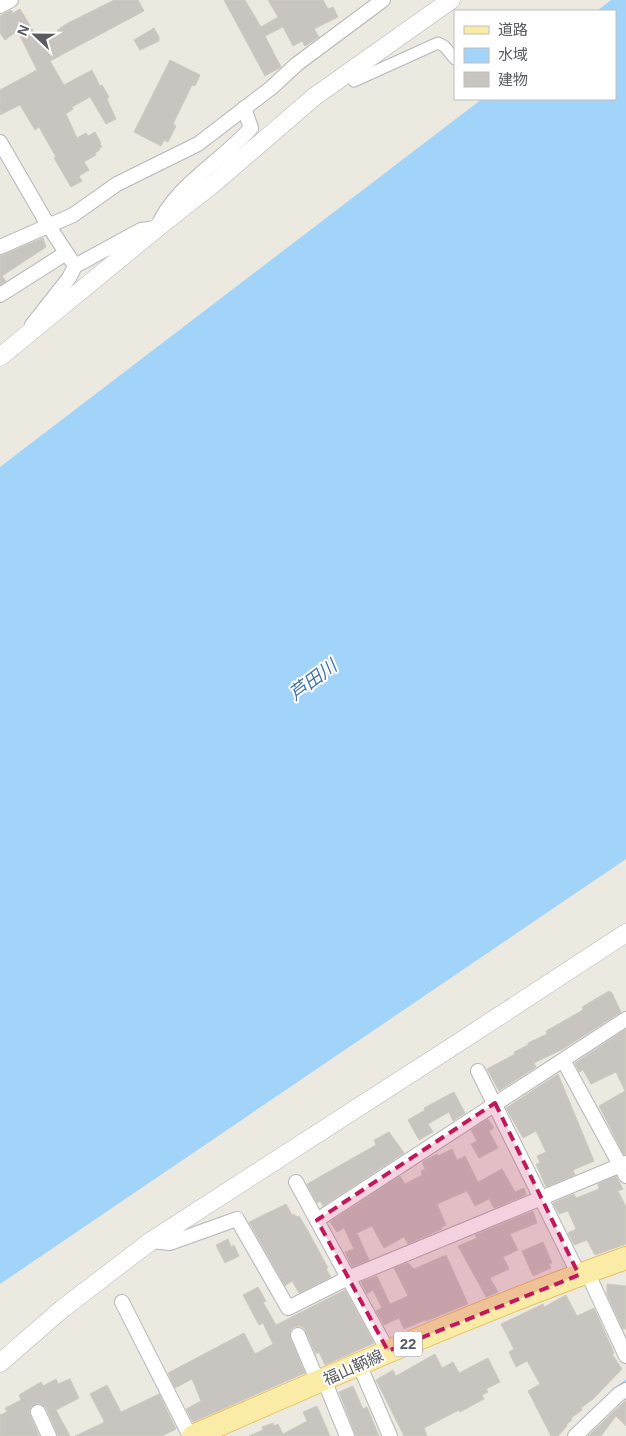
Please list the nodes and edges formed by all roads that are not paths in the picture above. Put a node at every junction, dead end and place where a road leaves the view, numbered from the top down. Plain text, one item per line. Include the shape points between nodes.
1 (11, 0) edge
2 (383, 0) edge
3 (451, 0) edge
4 (0, 6) edge
5 (454, 59) edge
6 (348, 73) junction
7 (244, 108) junction
8 (0, 142) edge
9 (48, 225) junction
10 (157, 228) junction
11 (0, 247) edge
12 (66, 253) junction
13 (75, 266) junction
14 (0, 295) edge
15 (28, 335) junction
16 (0, 357) edge
17 (626, 933) edge
18 (626, 1019) edge
19 (563, 1060) junction
20 (478, 1071) dead end
21 (495, 1103) junction
22 (624, 1168) edge
23 (296, 1182) dead end
24 (541, 1198) junction
25 (317, 1220) junction
26 (151, 1241) junction
27 (626, 1258) edge
28 (583, 1273) junction
29 (348, 1278) junction
30 (122, 1302) dead end
31 (621, 1333) edge
32 (298, 1335) dead end
33 (388, 1352) junction
34 (626, 1356) edge
35 (0, 1362) edge
36 (359, 1364) junction
37 (321, 1381) junction
38 (626, 1390) edge
39 (38, 1412) dead end
40 (49, 1436) edge
41 (191, 1436) edge
42 (347, 1436) edge
43 (390, 1436) edge
44 (575, 1436) edge

1 - 4 street
2 - 7 street
3 - 6 street
5 - 6 street via 438,43 354,81
6 - 10 street via 314,97
7 - 9 street via 198,144 117,184 73,215
7 - 10 street via 252,128 194,180 163,213
8 - 9 street
9 - 11 street
9 - 12 street
10 - 13 street via 141,230
10 - 15 street
12 - 13 street
12 - 14 street
13 - 15 street via 32,323
15 - 16 street
17 - 26 street
18 - 19 street
19 - 21 street
19 - 22 street
20 - 21 street
21 - 24 street
21 - 25 street
22 - 24 street
23 - 25 street
24 - 28 street
24 - 29 street
25 - 29 street
26 - 29 street via 170,1242 237,1219 288,1308
26 - 35 street via 62,1309
27 - 28 main road, 福山鞆線 / 22
28 - 31 street
28 - 33 main road, 福山鞆線 / 22
29 - 33 street
30 - 41 street
31 - 34 street
32 - 37 street
33 - 36 main road, 福山鞆線 / 22
36 - 37 main road, 福山鞆線 / 22
36 - 43 street
37 - 41 main road, 福山鞆線 / 22
37 - 42 street
38 - 44 street
39 - 40 street

